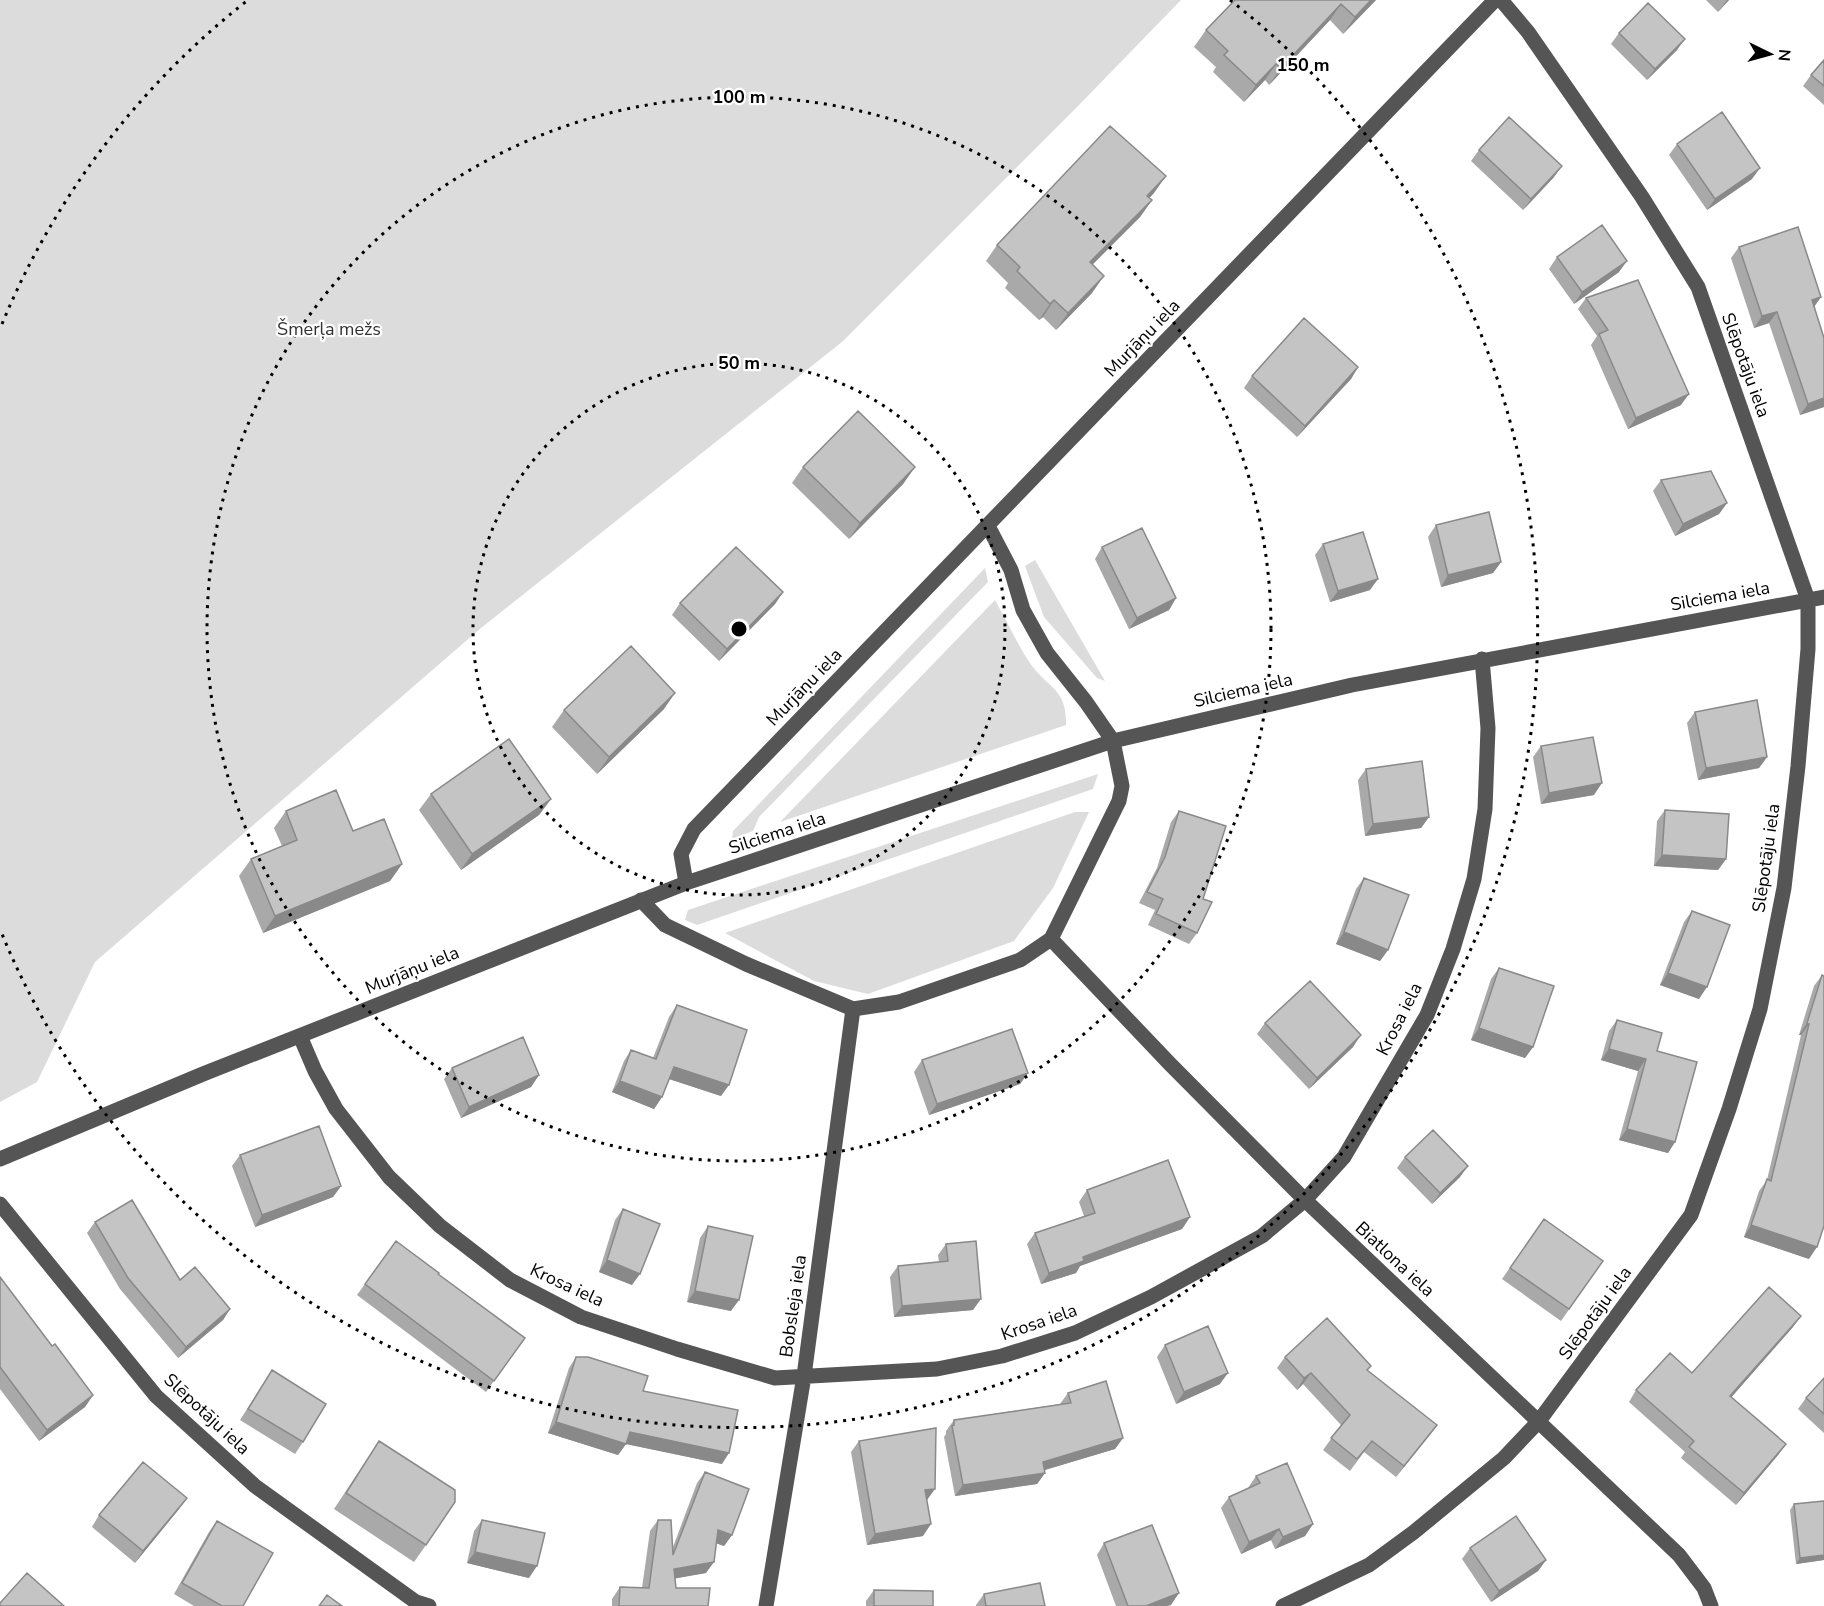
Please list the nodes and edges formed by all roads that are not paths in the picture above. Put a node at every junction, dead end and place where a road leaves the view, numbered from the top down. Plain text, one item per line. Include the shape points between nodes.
1 (1495, 0) edge
2 (1501, 0) edge
3 (988, 526) junction
4 (1824, 597) edge
5 (1808, 600) junction
6 (1482, 660) junction
7 (1113, 741) junction
8 (686, 883) junction
9 (641, 900) junction
10 (1051, 939) junction
11 (854, 1009) junction
12 (300, 1036) junction
13 (0, 1159) edge
14 (1305, 1200) junction
15 (0, 1204) edge
16 (804, 1376) junction
17 (1539, 1421) junction
18 (429, 1606) edge
19 (766, 1606) edge
20 (1283, 1606) edge
21 (1711, 1606) edge

1 - 3 street, Murjāņu iela
2 - 5 street, Slēpotāju iela via 1528,32 1642,197 1698,287
3 - 7 street via 1011,570 1023,610 1047,653
3 - 8 street, Murjāņu iela via 694,829 681,854
4 - 5 street, Silciema iela
5 - 6 street, Silciema iela
5 - 17 street, Slēpotāju iela via 1808,649 1784,888 1761,1009 1729,1109 1691,1215
6 - 7 street, Silciema iela
6 - 14 street, Krosa iela via 1488,728 1485,809 1474,879 1453,950 1427,1015 1350,1147
7 - 8 street, Silciema iela
7 - 10 street via 1122,786 1119,801
8 - 9 street, Murjāņu iela
9 - 11 street via 665,925
9 - 12 street, Murjāņu iela
10 - 11 street via 1020,960 899,1002
10 - 14 street, Biatlona iela
11 - 16 street, Bobsleja iela
12 - 13 street, Murjāņu iela
12 - 16 street, Krosa iela via 336,1109 389,1177 440,1226 510,1280 581,1317 666,1345 776,1378
14 - 16 street, Krosa iela via 1262,1236 1151,1298 1075,1333 1002,1356 937,1369
14 - 17 street, Biatlona iela
15 - 18 street, Slēpotāju iela via 164,1403 255,1486 416,1602
16 - 19 street, Bobsleja iela
17 - 20 street, Slēpotāju iela via 1504,1458 1369,1565
17 - 21 street, Biatlona iela via 1679,1555 1704,1588

